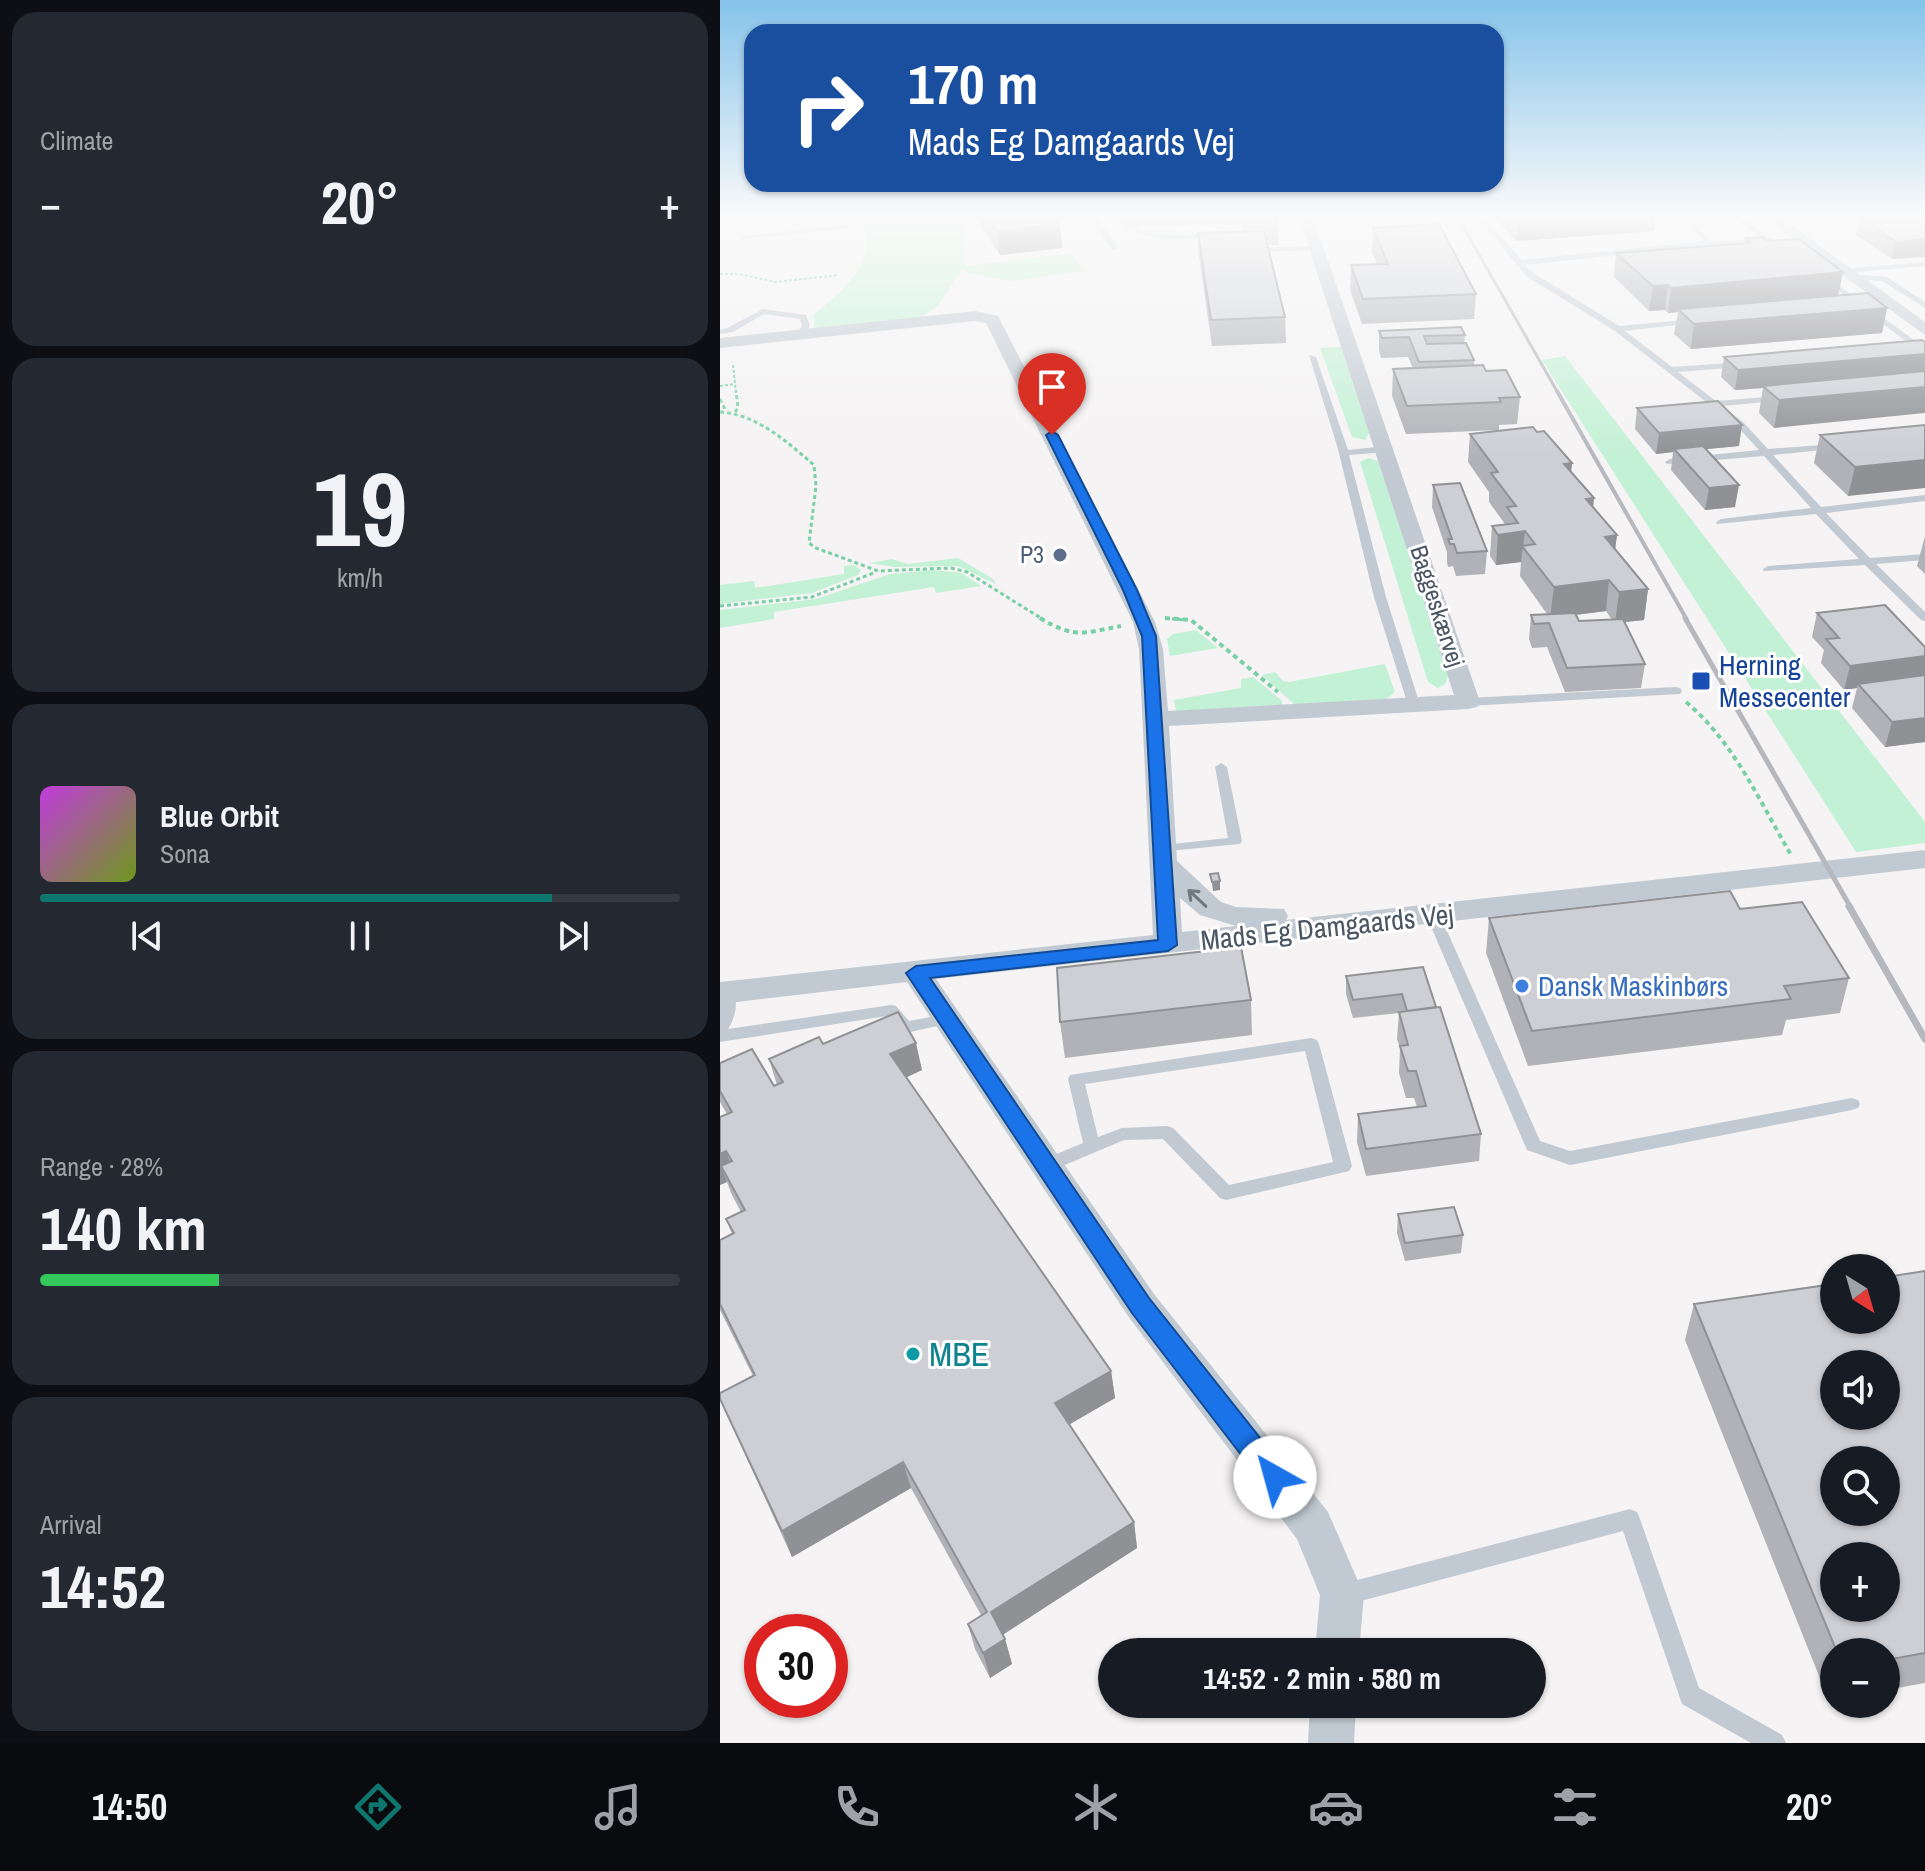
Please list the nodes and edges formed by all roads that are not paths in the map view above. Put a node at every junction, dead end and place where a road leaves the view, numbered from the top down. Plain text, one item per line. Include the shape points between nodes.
1 (1333, 295) edge
2 (1564, 295) edge
3 (1849, 295) edge
4 (1877, 295) edge
5 (1862, 305) junction
6 (1847, 306) edge
7 (1710, 320) edge
8 (1890, 326) junction
9 (1920, 327) edge
10 (1618, 329) junction
11 (720, 332) edge
12 (800, 335) junction
13 (720, 343) edge
14 (1907, 351) edge
15 (1924, 351) edge
16 (1312, 357) dead end
17 (1749, 363) edge
18 (1670, 370) junction
19 (1789, 397) edge
20 (1714, 404) junction
21 (1846, 444) edge
22 (1386, 449) junction
23 (1343, 453) junction
24 (1767, 454) junction
25 (1670, 462) dead end
26 (1925, 498) edge
27 (1819, 510) junction
28 (1721, 522) dead end
29 (1925, 557) edge
30 (1870, 563) junction
31 (1768, 569) dead end
32 (1925, 618) edge
33 (1678, 694) road end
34 (1468, 702) junction
35 (1414, 705) junction
36 (1156, 719) junction
37 (1221, 767) dead end
38 (1164, 856) junction
39 (1925, 859) edge
40 (1519, 906) junction
41 (1433, 915) junction
42 (1168, 945) junction
43 (916, 973) junction
44 (723, 995) edge
45 (946, 1019) junction
46 (720, 1029) edge
47 (720, 1036) edge
48 (1852, 1104) dead end
49 (1092, 1146) junction
50 (1046, 1166) junction
51 (1342, 1595) junction
52 (1338, 1638) edge
53 (1332, 1718) edge
54 (1331, 1743) edge
55 (1774, 1743) edge

1 - 22 street, Baggeskærvej
2 - 10 lane
3 - 5 lane
4 - 9 street
5 - 6 lane
5 - 8 lane
7 - 10 lane
8 - 9 lane
8 - 15 lane
10 - 18 lane
11 - 12 lane via 763,311 803,317 806,326
12 - 13 street
12 - 36 street via 980,316 994,322 1144,622
14 - 15 lane
16 - 23 lane
17 - 18 lane
18 - 20 lane
19 - 20 lane
20 - 24 lane
21 - 24 lane
22 - 23 lane
22 - 34 street, Baggeskærvej
23 - 35 lane
24 - 25 lane
24 - 27 lane
26 - 27 lane
27 - 28 lane
27 - 30 lane
29 - 30 lane
30 - 31 lane
30 - 32 lane
33 - 34 lane
34 - 35 street, Baggeskærvej
35 - 36 street, Baggeskærvej
36 - 38 street
37 - 38 lane via 1235,841
40 -> 38 street via 1460,897 1222,916 1195,899
38 - 42 street
39 - 40 street, Mads Eg Damgaards Vej
40 - 41 street, Mads Eg Damgaards Vej
41 - 42 street, Mads Eg Damgaards Vej
41 - 48 lane via 1533,1145 1570,1158
42 - 43 street, Mads Eg Damgaards Vej
43 - 44 street, Mads Eg Damgaards Vej
43 - 45 street
44 - 46 lane via 727,1018
45 - 47 lane via 906,1027 891,1010
45 - 50 street
49 - 49 lane via 1122,1134 1167,1132 1226,1193 1343,1166 1311,1044 1076,1079
49 - 50 lane
50 - 51 street via 1141,1305 1313,1526
51 - 52 street
51 - 55 lane via 1630,1519 1690,1696
53 - 54 street

